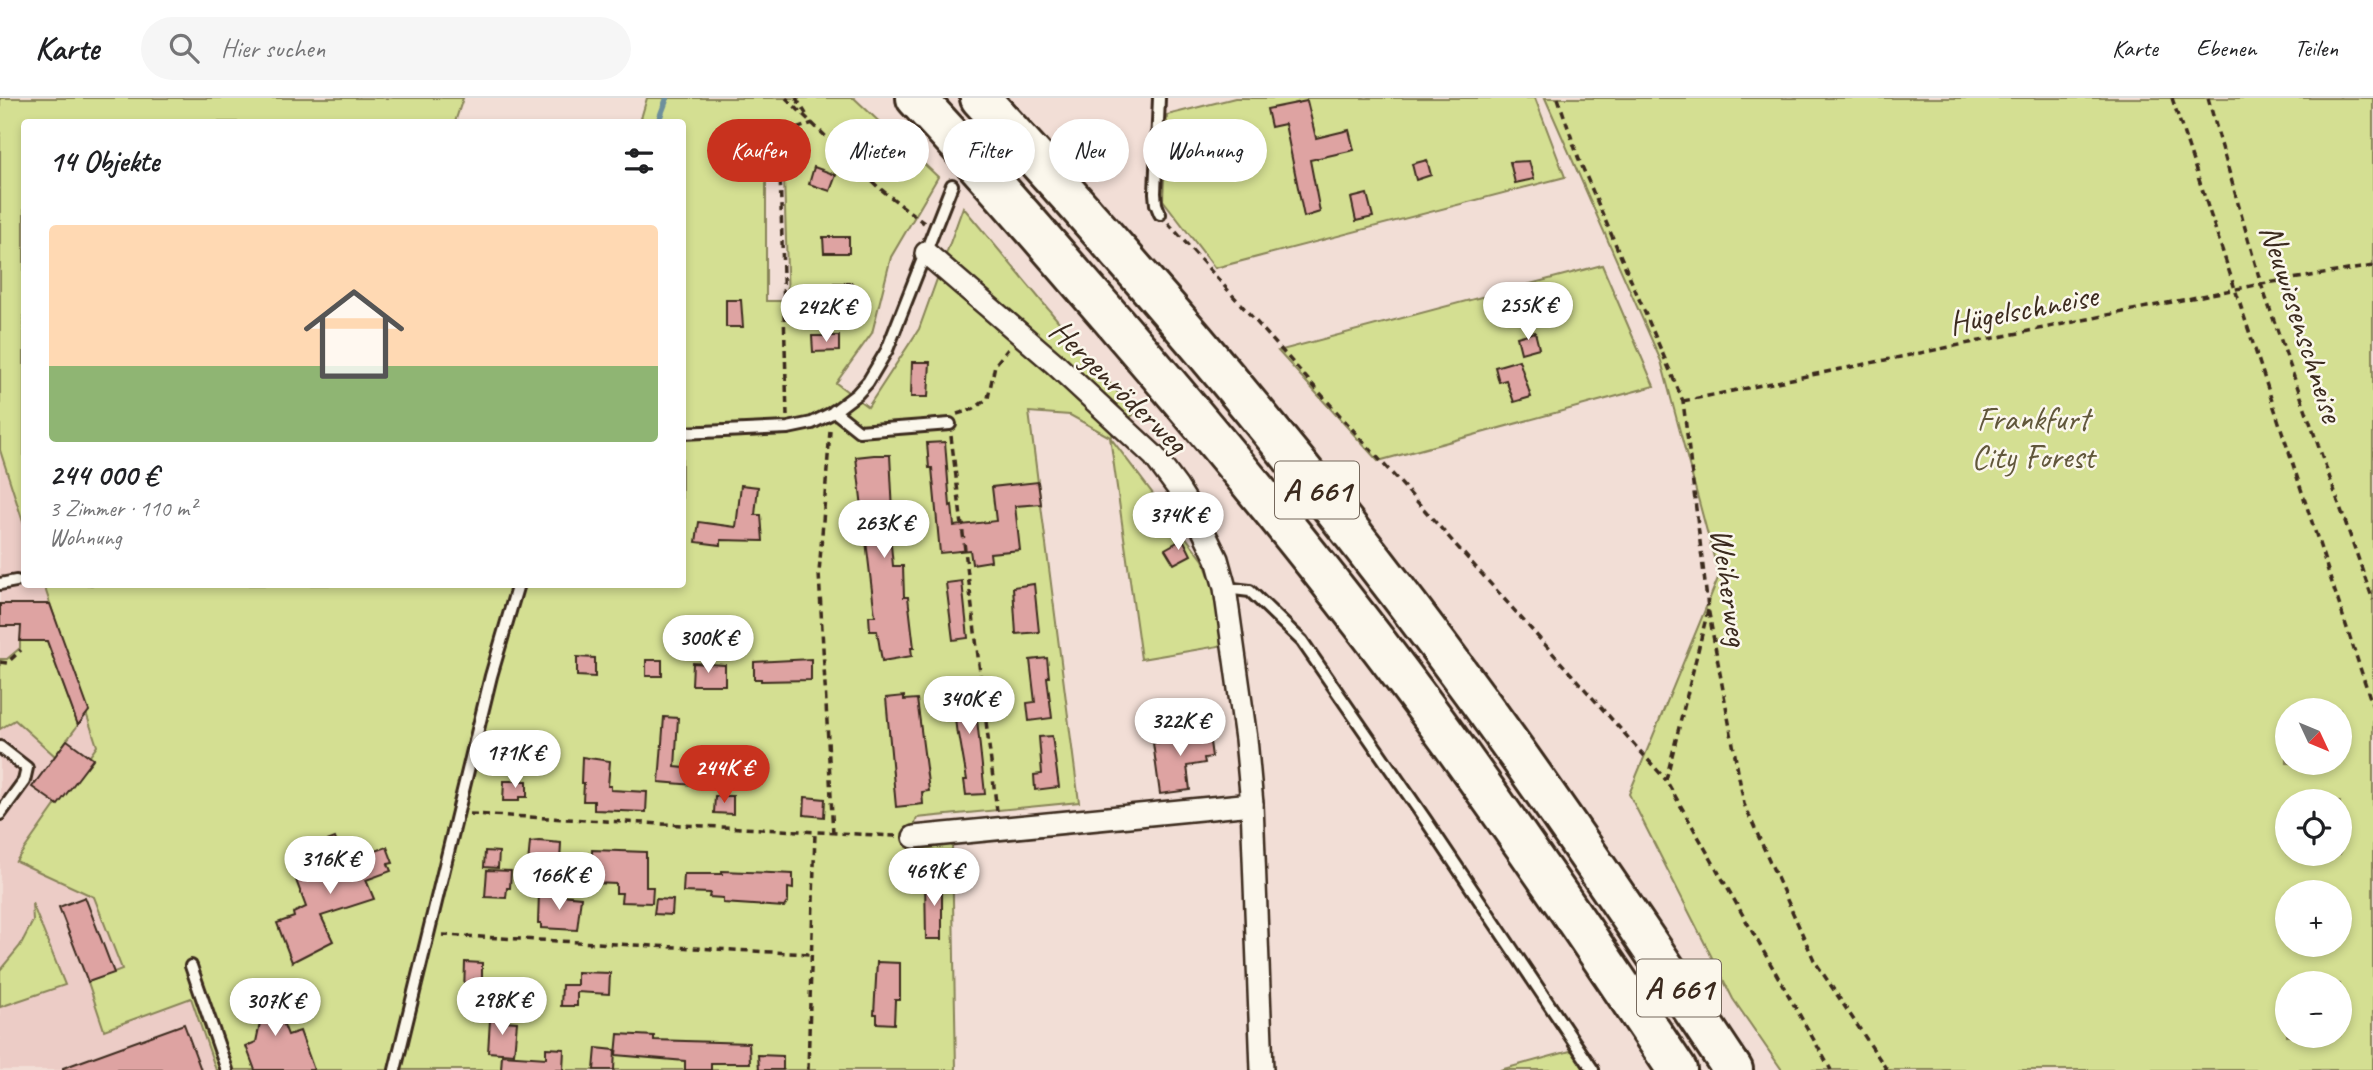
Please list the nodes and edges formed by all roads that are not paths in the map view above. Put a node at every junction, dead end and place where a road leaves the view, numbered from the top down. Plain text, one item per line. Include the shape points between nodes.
1 (916, 98) edge
2 (980, 98) edge
3 (1159, 98) edge
4 (951, 185) dead end
5 (1160, 214) road end
6 (926, 253) junction
7 (833, 412) junction
8 (950, 424) road end
9 (686, 433) edge
10 (16, 581) dead end
11 (0, 584) edge
12 (517, 588) edge
13 (1225, 588) junction
14 (0, 747) edge
15 (1252, 804) junction
16 (0, 814) edge
17 (914, 837) road end
18 (191, 967) dead end
19 (227, 1070) edge
20 (395, 1070) edge
21 (1262, 1070) edge
22 (1593, 1070) edge
23 (1677, 1070) edge
24 (1733, 1070) edge

1 - 23 highway, A 661 via 1187,405 1321,571 1436,722 1585,931
2 - 24 highway, A 661 via 1215,363 1358,543 1476,697 1625,906
3 - 5 lane via 1155,193
4 - 6 lane
6 - 7 lane via 880,365 857,394
6 - 13 street, Hergenröderweg via 1154,456 1199,522
7 - 8 lane via 859,431
7 - 9 lane via 788,428
10 - 11 lane
12 - 20 lane
13 - 15 street, Hergenröderweg
13 - 22 lane via 1250,591 1302,641
14 - 16 lane via 27,768 24,781
15 - 17 street
15 - 21 street, Hergenröderweg
18 - 19 lane

